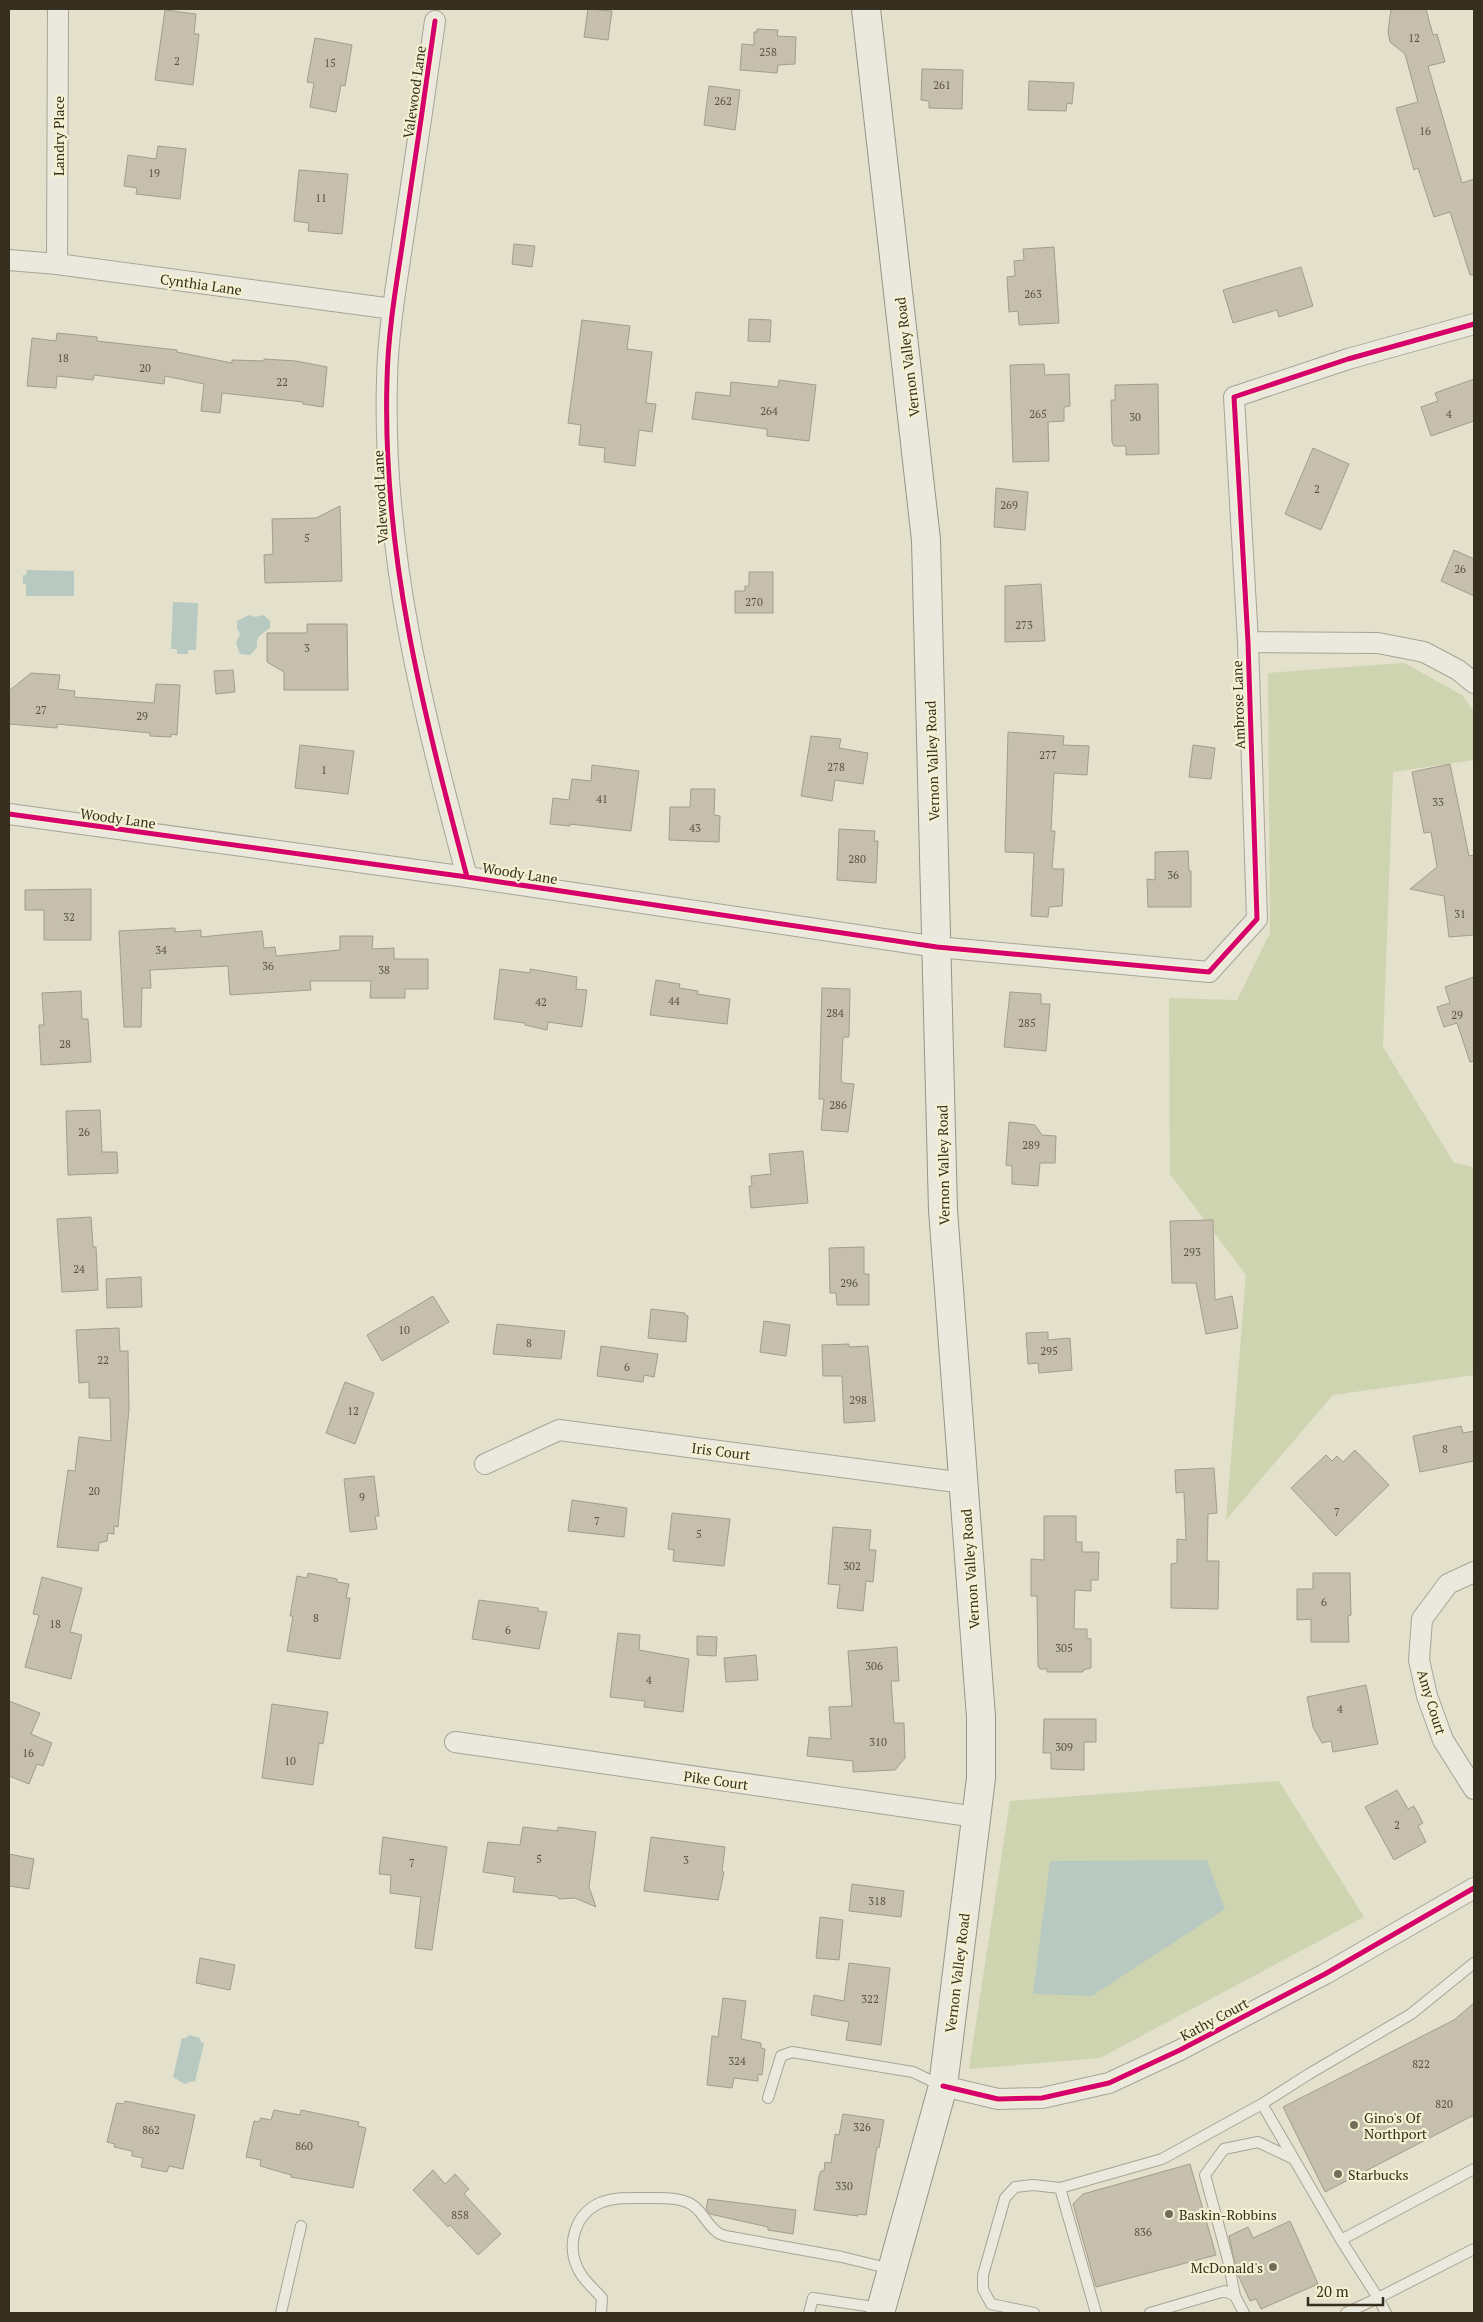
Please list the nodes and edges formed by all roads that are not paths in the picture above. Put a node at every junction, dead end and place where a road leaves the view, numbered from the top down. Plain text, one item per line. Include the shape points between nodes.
1 (58, 9) edge
2 (866, 9) edge
3 (435, 21) dead end
4 (9, 260) edge
5 (58, 264) junction
6 (393, 309) junction
7 (1474, 324) edge
8 (1248, 642) junction
9 (1474, 682) edge
10 (9, 814) edge
11 (467, 876) junction
12 (938, 947) junction
13 (485, 1464) dead end
14 (964, 1483) junction
15 (1474, 1572) edge
16 (455, 1742) dead end
17 (1474, 1789) edge
18 (976, 1817) junction
19 (1474, 1888) edge
20 (1474, 1963) edge
21 (943, 2086) junction
22 (768, 2098) dead end
23 (1262, 2104) junction
24 (1294, 2159) junction
25 (1474, 2169) edge
26 (1060, 2188) junction
27 (301, 2226) dead end
28 (1340, 2240) junction
29 (1474, 2249) edge
30 (892, 2269) junction
31 (1236, 2296) junction
32 (1378, 2298) junction
33 (880, 2311) edge
34 (281, 2313) edge
35 (601, 2313) edge
36 (809, 2313) edge
37 (1034, 2313) edge
38 (1096, 2313) edge
39 (1150, 2313) edge
40 (1244, 2313) edge
41 (1346, 2313) edge
42 (1386, 2313) edge

1 - 5 street, Landry Place
2 - 12 main road, Vernon Valley Road via 926,540
3 - 6 street, Valewood Lane
4 - 5 street, Cynthia Lane
5 - 6 street, Cynthia Lane
6 - 11 street, Valewood Lane via 387,379 392,530 401,599 414,670
7 - 8 street, Ambrose Lane via 1348,359 1234,397
8 - 9 street, Ambrose Lane via 1378,644 1424,652
8 - 12 street, Ambrose Lane via 1257,919 1209,972
10 - 11 street, Woody Lane
11 - 12 street, Woody Lane
12 - 14 main road, Vernon Valley Road via 943,1210
13 - 14 street, Iris Court via 559,1430
14 - 18 main road, Vernon Valley Road via 981,1717 982,1778
15 - 17 street, Amy Court via 1448,1584 1422,1619 1419,1660 1427,1696 1443,1740
16 - 18 street, Pike Court
18 - 21 main road, Vernon Valley Road
19 - 21 street, Kathy Court via 1325,1974 1180,2050 1109,2083 1042,2098 998,2099
20 - 23 lane via 1411,2014
21 - 22 lane via 913,2072 792,2052 780,2056
21 - 30 main road, Vernon Valley Road
23 - 24 lane
23 - 26 lane via 1162,2159
24 - 28 lane
24 - 31 lane via 1258,2142 1224,2149 1205,2175
25 - 28 lane
26 - 37 lane via 1015,2187 1005,2198 983,2275 983,2289 991,2304
26 - 38 lane
27 - 34 lane
28 - 32 lane
29 - 32 lane
30 - 33 main road, Vernon Valley Road
30 - 35 lane via 718,2233 700,2210 684,2200 618,2198 603,2202 585,2213 572,2243 578,2270 602,2298
31 - 39 lane via 1225,2291
31 - 40 lane
32 - 41 lane
32 - 42 lane
33 - 36 lane via 813,2298

